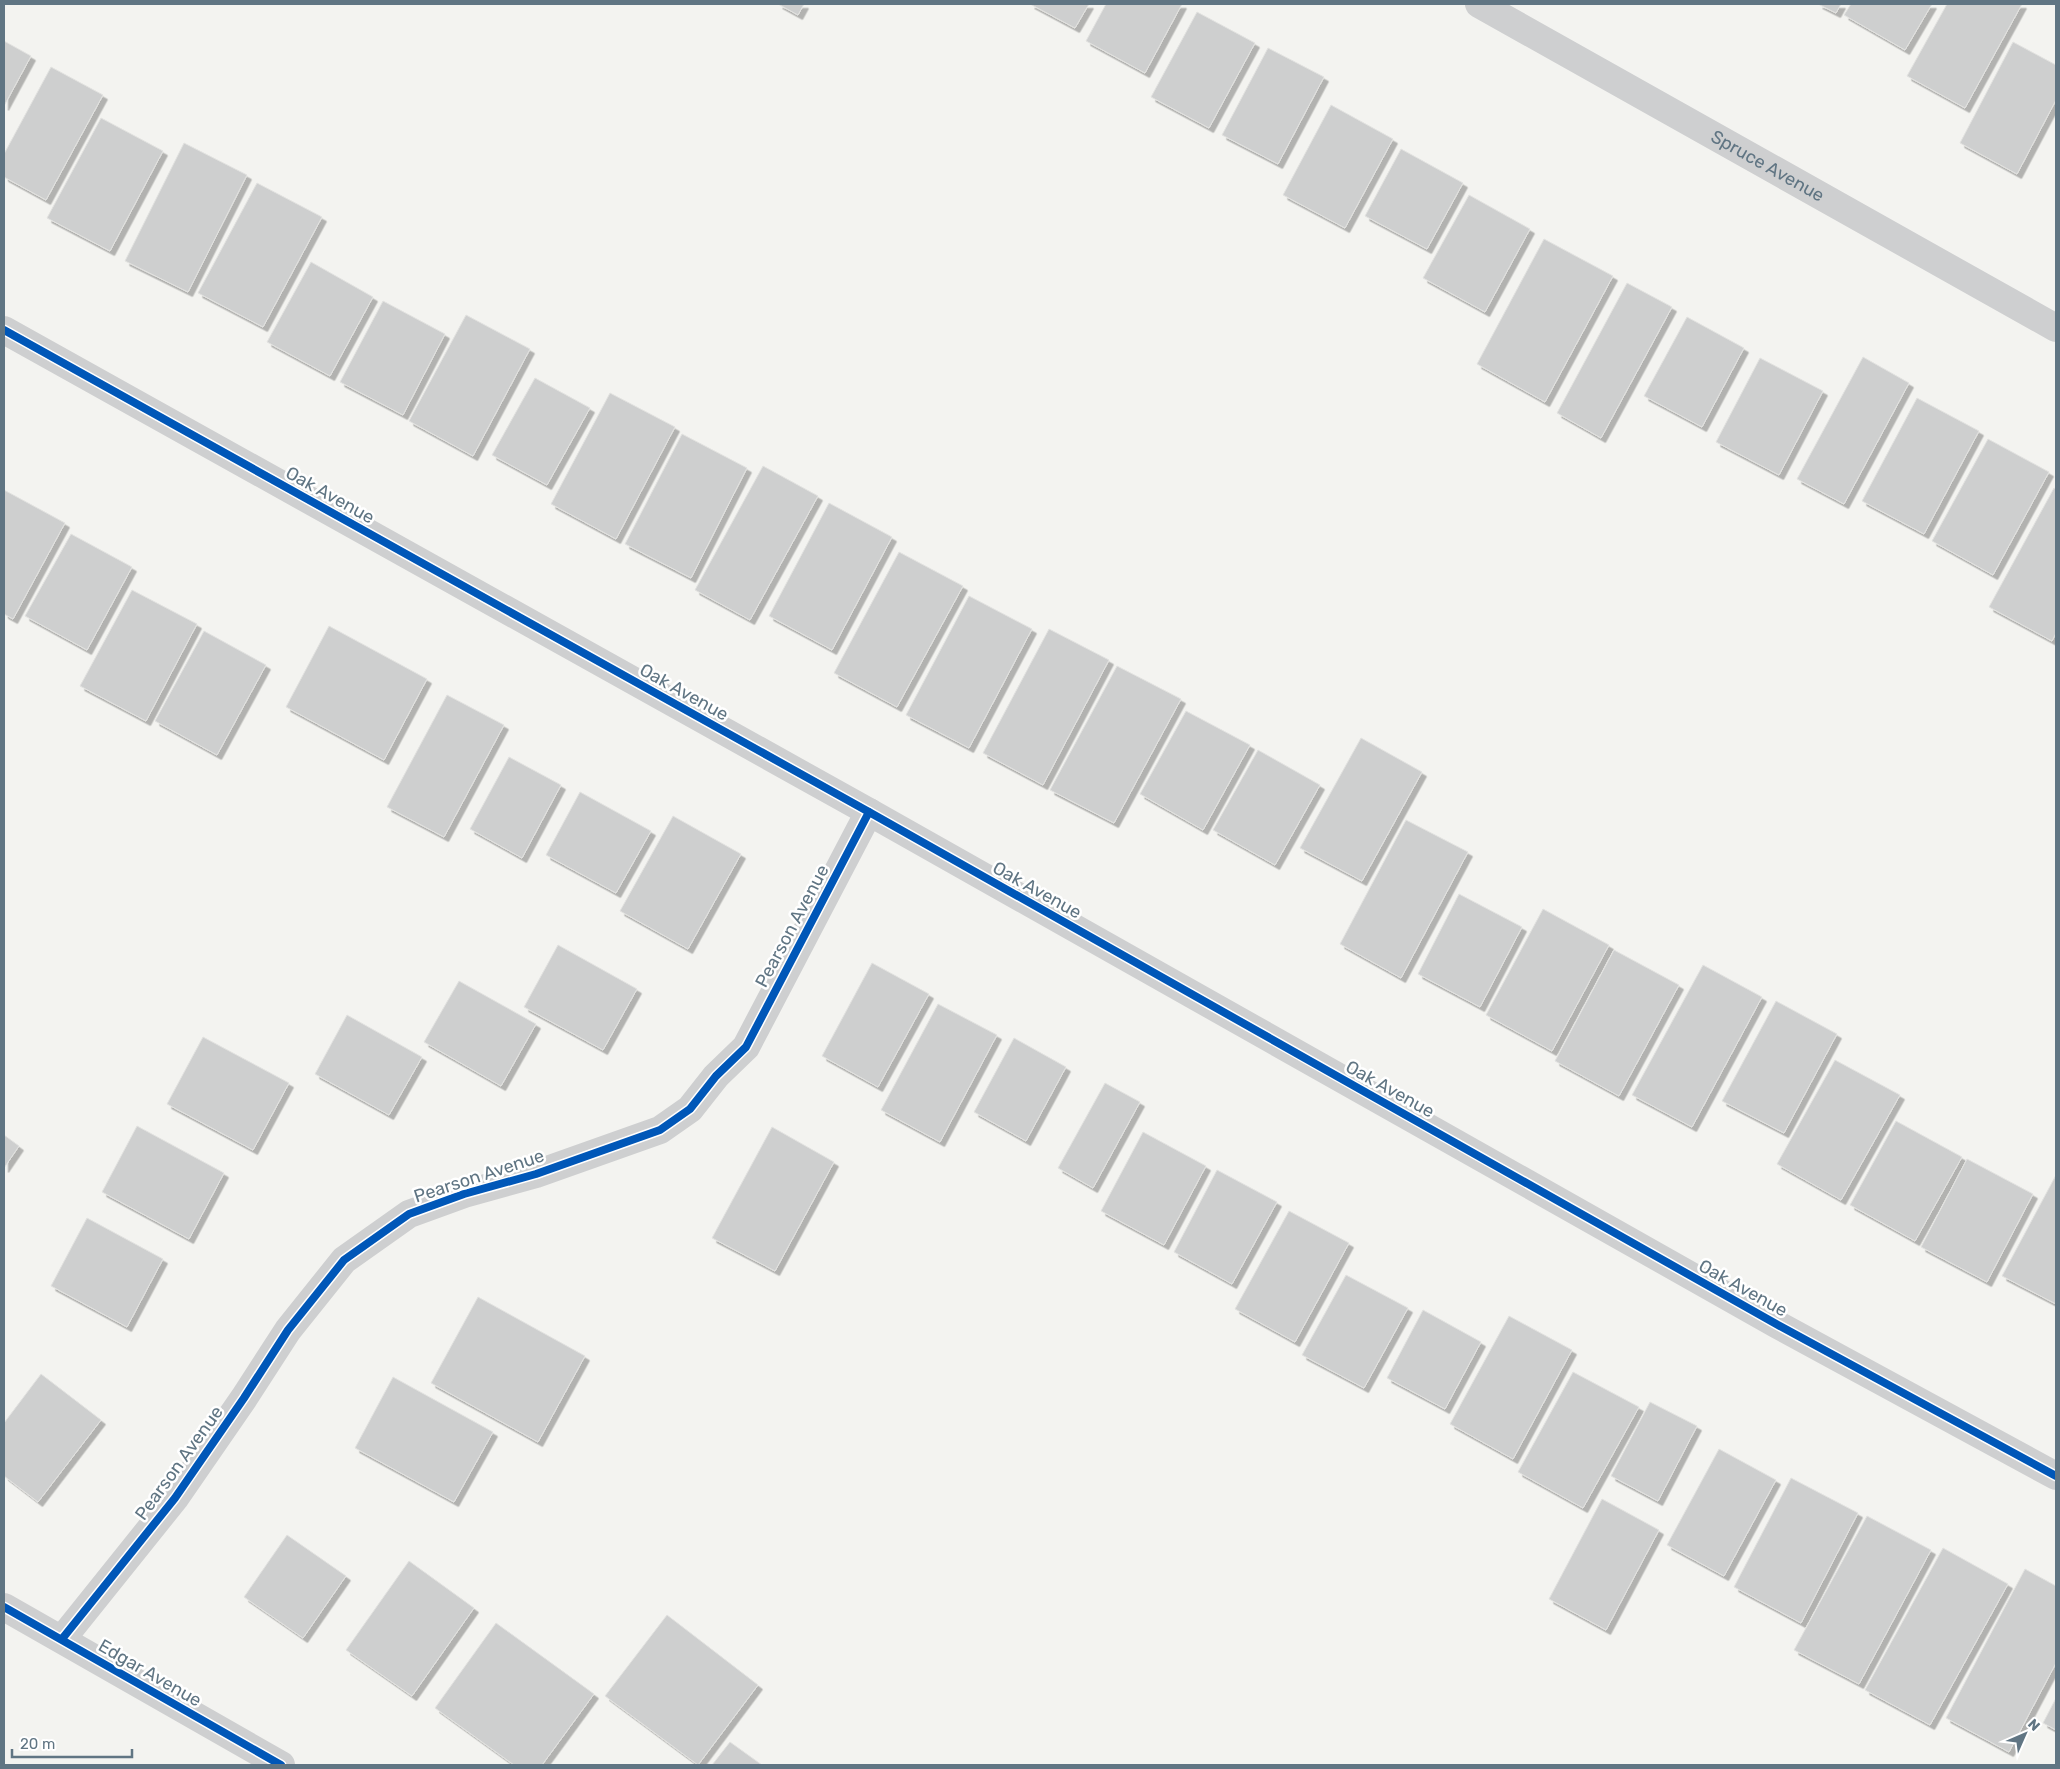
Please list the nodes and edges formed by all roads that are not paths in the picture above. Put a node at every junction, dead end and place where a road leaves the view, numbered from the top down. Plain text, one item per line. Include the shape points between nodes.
1 (1479, 4) edge
2 (2056, 328) edge
3 (4, 330) edge
4 (869, 812) junction
5 (2056, 1476) edge
6 (4, 1607) edge
7 (62, 1639) junction
8 (281, 1765) edge

1 - 2 street, Spruce Avenue
3 - 4 street, Oak Avenue
4 - 5 street, Oak Avenue via 1778,1325
4 - 7 street, Pearson Avenue via 746,1047 716,1076 690,1109 660,1130 409,1214 344,1260 288,1330 175,1498
6 - 7 street, Edgar Avenue
7 - 8 street, Edgar Avenue

